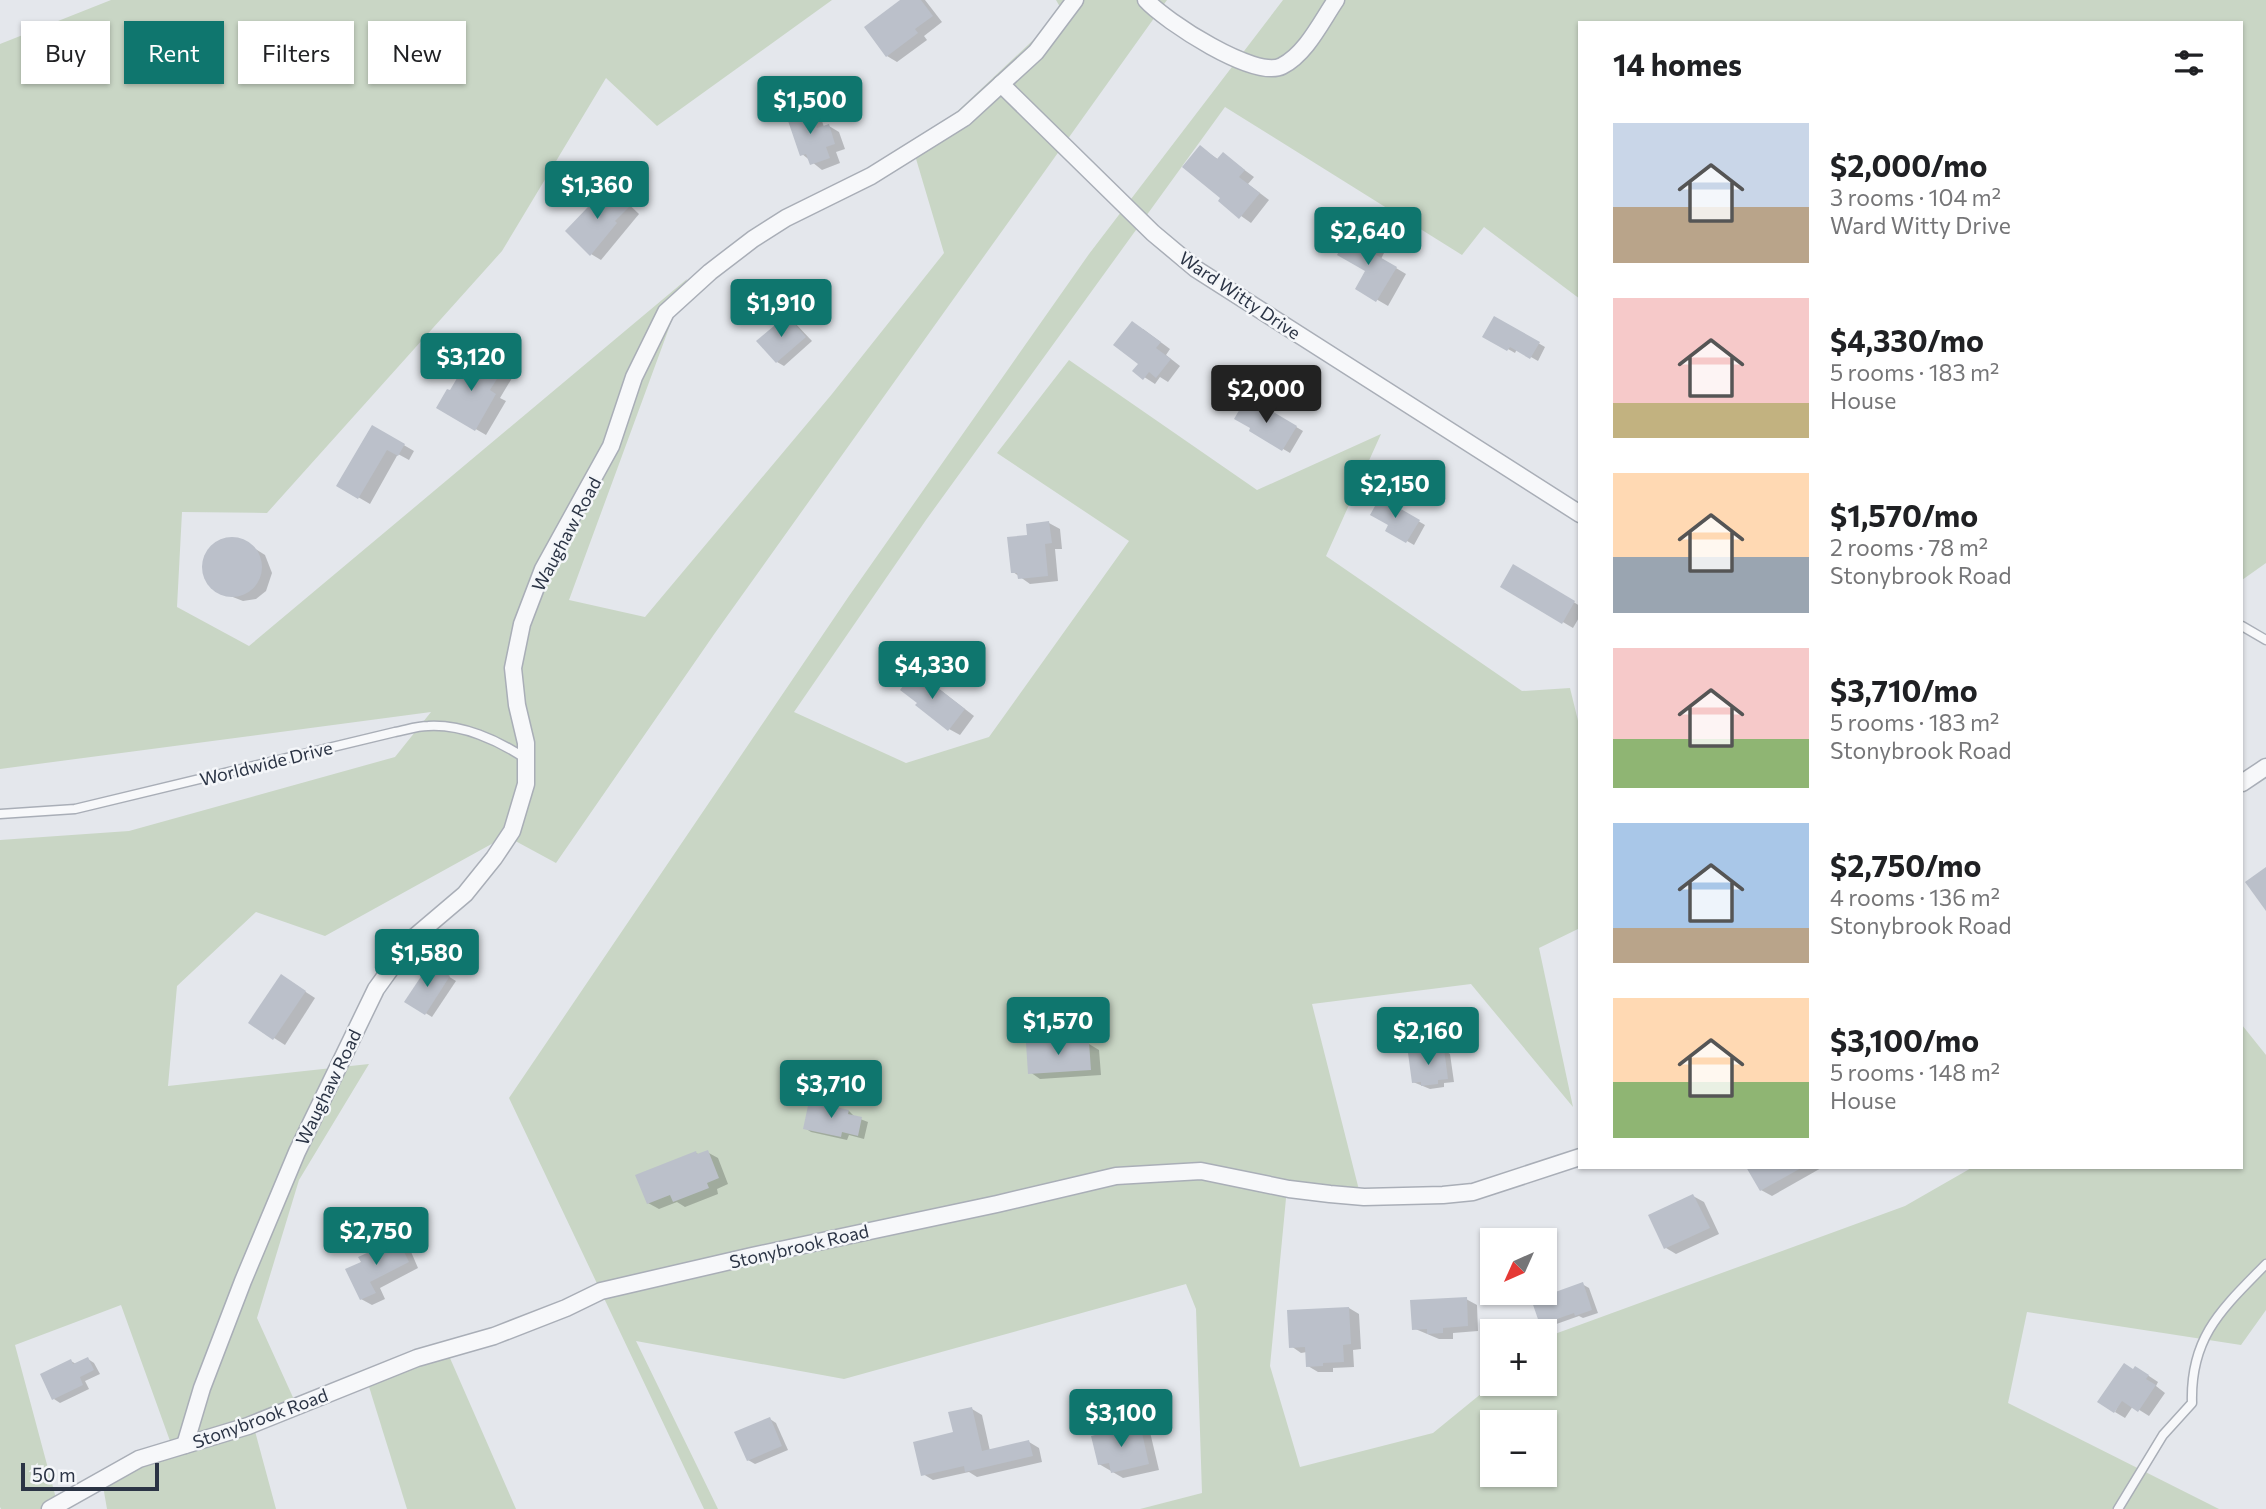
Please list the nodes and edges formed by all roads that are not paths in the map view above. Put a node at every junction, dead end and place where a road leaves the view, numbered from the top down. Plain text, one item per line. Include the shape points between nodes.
1 (1075, 0) edge
2 (1146, 0) edge
3 (1336, 0) edge
4 (1001, 84) junction
5 (1578, 513) edge
6 (2243, 627) edge
7 (2266, 640) edge
8 (526, 759) junction
9 (2266, 767) edge
10 (2243, 782) edge
11 (0, 814) edge
12 (1578, 1158) edge
13 (2266, 1264) edge
14 (185, 1445) junction
15 (50, 1509) edge
16 (2118, 1509) edge

1 - 4 street, Waughaw Road via 1036,52
2 - 3 street via 1201,41 1262,69 1283,66 1300,52
4 - 5 street, Ward Witty Drive via 1196,269
4 - 8 street, Waughaw Road via 964,118 871,176 753,239 666,312 634,377 611,446 543,569 522,624 513,668
6 - 7 lane
8 - 11 lane, Worldwide Drive via 487,737 428,726 75,809
8 - 14 street, Waughaw Road via 526,784 512,831 495,858 465,894 412,939 376,989 297,1152 202,1388
9 - 10 street
12 - 14 street, Stonybrook Road via 1474,1192 1443,1195 1330,1194 1201,1171 1115,1177 601,1291 495,1336 418,1358 248,1426
13 - 16 lane via 2209,1326 2200,1345 2192,1404 2163,1436
14 - 15 street, Stonybrook Road via 139,1459

